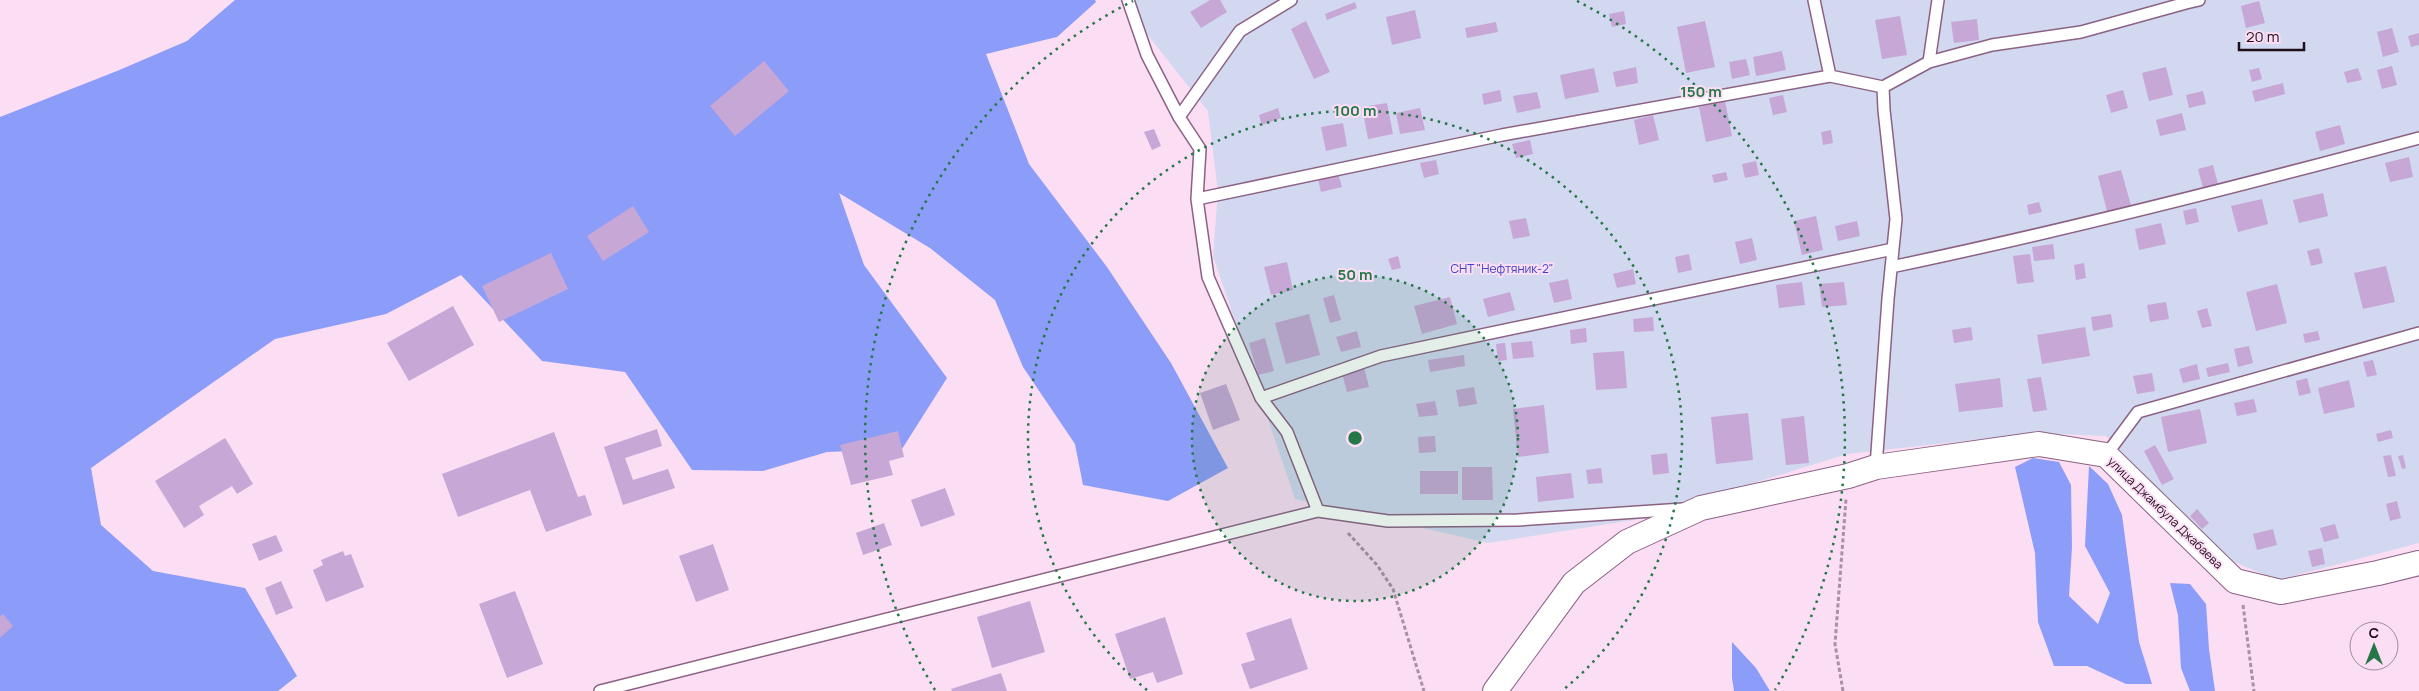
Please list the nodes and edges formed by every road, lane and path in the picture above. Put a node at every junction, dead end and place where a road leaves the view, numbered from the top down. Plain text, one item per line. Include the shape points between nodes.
1 (1128, 0) edge
2 (1292, 0) edge
3 (1814, 0) edge
4 (1938, 0) edge
5 (2199, 0) edge
6 (2186, 2) edge
7 (1929, 62) junction
8 (1830, 76) junction
9 (1883, 87) junction
10 (1179, 117) junction
11 (2419, 138) edge
12 (1197, 199) junction
13 (1893, 249) junction
14 (1891, 267) junction
15 (2419, 333) edge
16 (1261, 398) junction
17 (2106, 454) junction
18 (1876, 467) junction
19 (1848, 476) junction
20 (1701, 508) junction
21 (1318, 510) junction
22 (1346, 531) dead end
23 (2419, 563) edge
24 (2240, 582) junction
25 (600, 691) edge
26 (1424, 691) edge
27 (1495, 691) edge
28 (1843, 691) edge
29 (2254, 691) edge

1 - 10 lane via 1147,55
2 - 10 lane via 1240,31
3 - 8 lane
4 - 7 lane
5 - 6 lane
6 - 7 lane via 2081,32 1992,45
7 - 9 lane
8 - 9 lane
8 - 12 lane via 1502,135
9 - 13 lane via 1896,219
10 - 12 lane via 1200,149
11 - 14 lane via 2233,188
12 - 16 lane via 1208,277
13 - 14 lane
13 - 16 lane via 1381,356
14 - 18 lane
15 - 17 lane via 2138,412
16 - 21 lane via 1286,432
17 - 18 street, улица Джамбула Джабаева via 2039,444
17 - 24 street, улица Джамбула Джабаева via 2235,581
18 - 19 street, улица Джамбула Джабаева
19 - 20 street, улица Джамбула Джабаева
19 - 28 path via 1836,644
20 - 21 lane via 1518,520 1388,521
20 - 27 street, улица Джамбула Джабаева via 1627,542 1574,583
21 - 25 lane
22 - 26 path via 1394,589
23 - 24 street, улица Джамбула Джабаева via 2281,592
24 - 29 path

